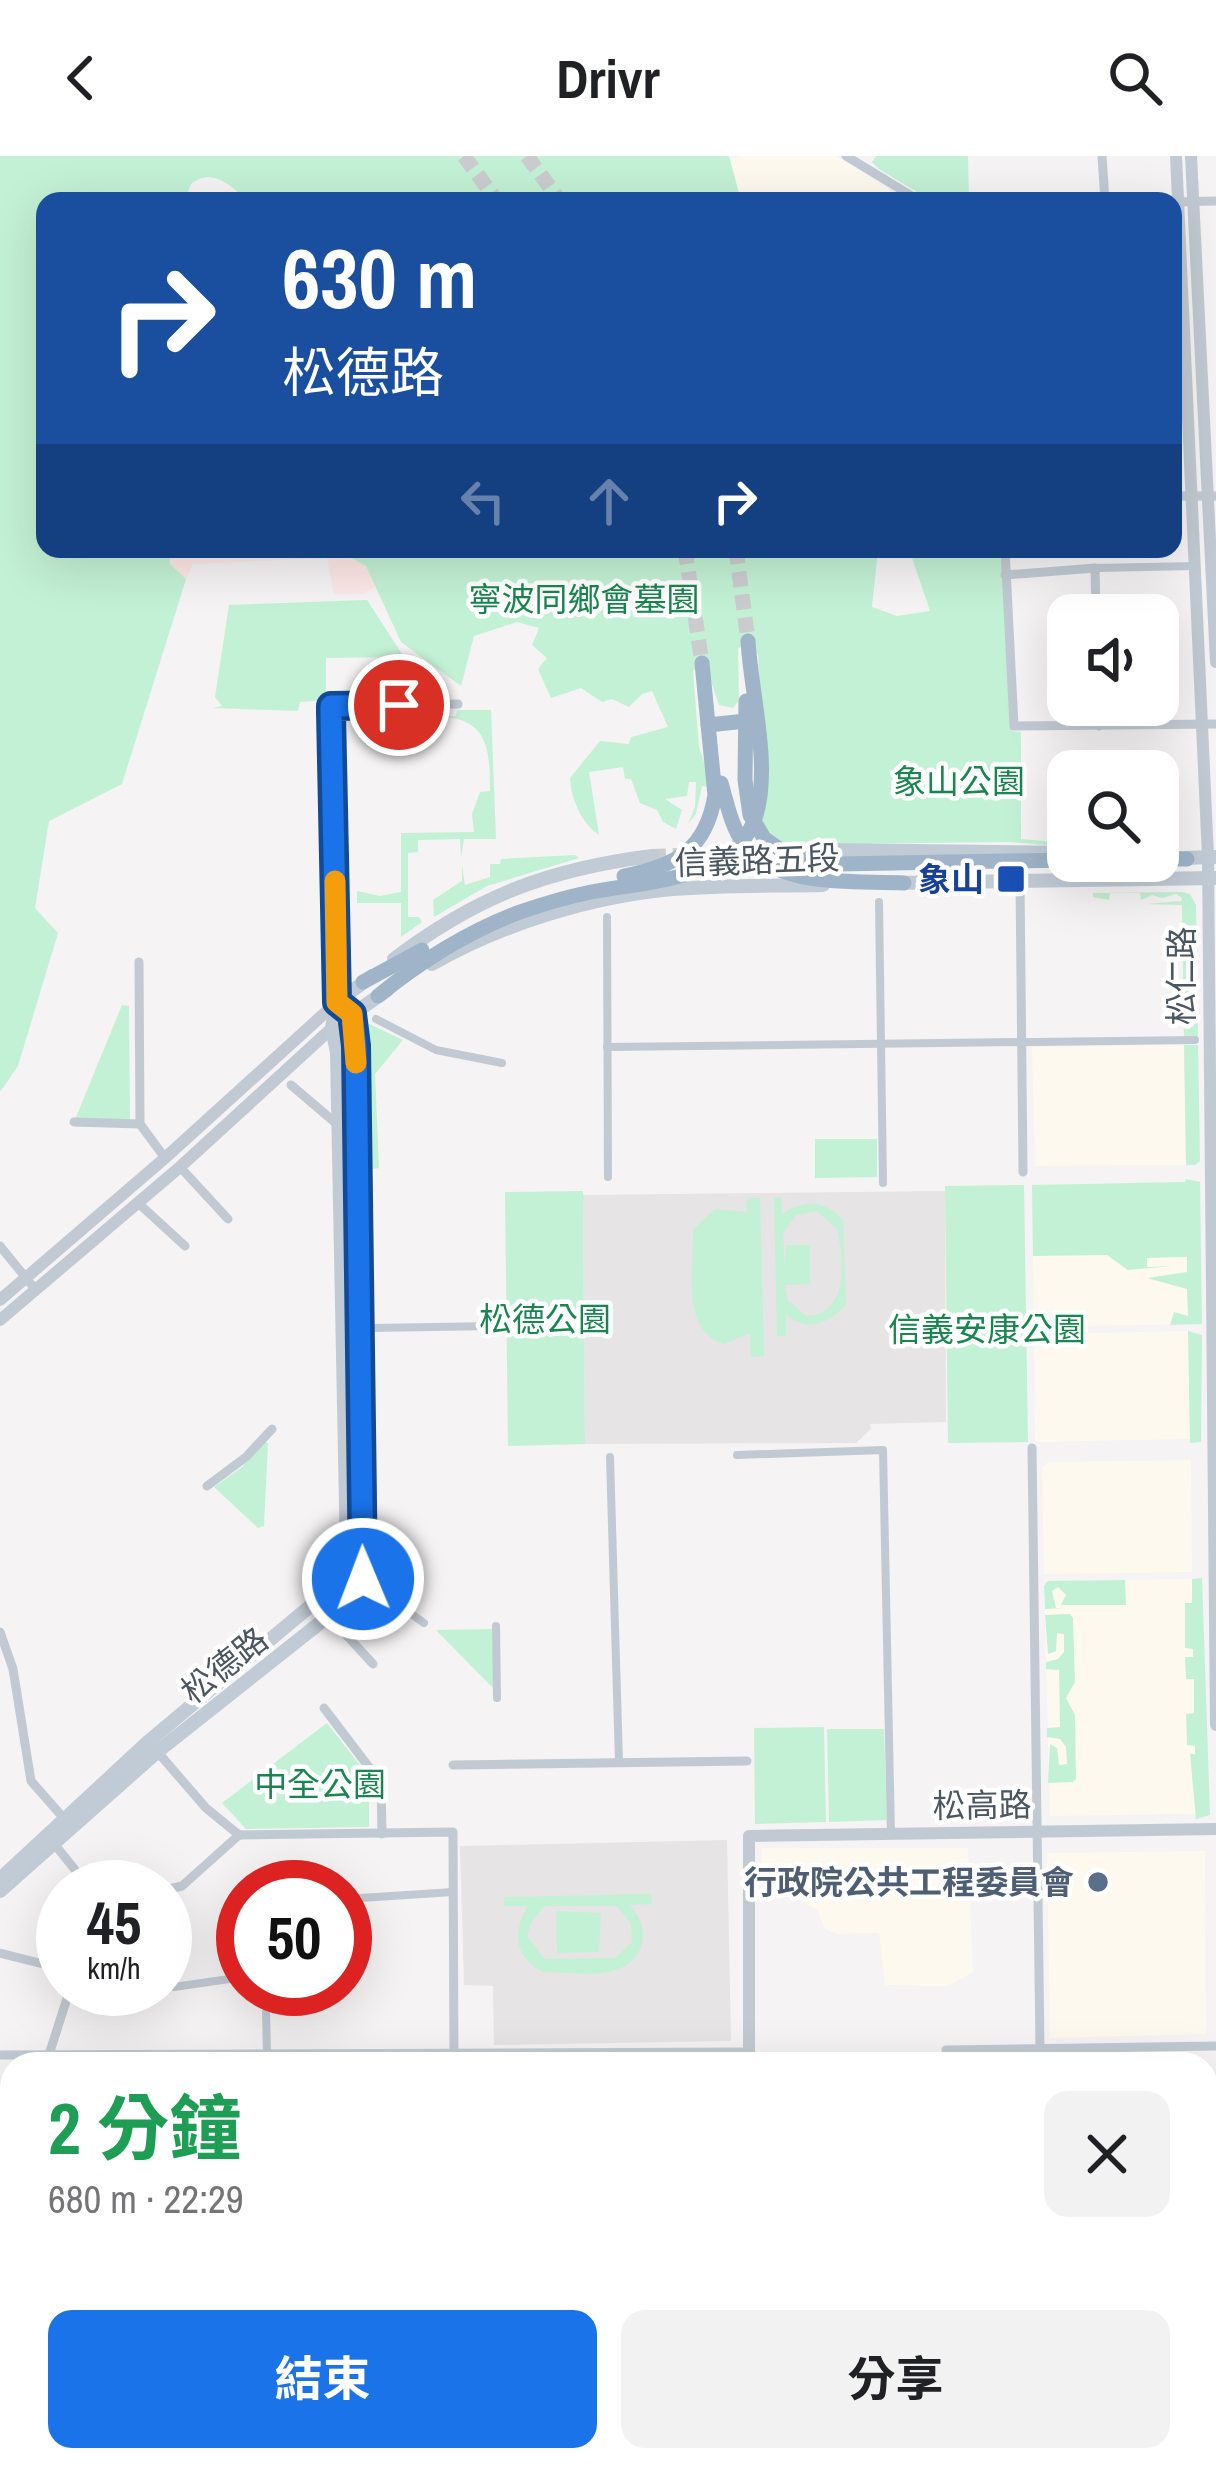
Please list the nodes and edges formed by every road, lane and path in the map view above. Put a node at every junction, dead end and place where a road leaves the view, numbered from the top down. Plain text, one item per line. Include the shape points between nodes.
1 (846, 156) edge
2 (1102, 156) edge
3 (1176, 156) edge
4 (1191, 156) edge
5 (905, 192) edge
6 (1104, 192) edge
7 (1181, 192) edge
8 (1216, 201) edge
9 (1182, 202) edge
10 (1182, 327) edge
11 (1182, 421) edge
12 (1189, 421) junction
13 (1182, 496) edge
14 (1192, 496) junction
15 (1212, 496) edge
16 (1005, 558) edge
17 (1196, 566) junction
18 (1095, 568) junction
19 (1005, 575) junction
20 (1096, 594) edge
21 (1216, 662) edge
22 (702, 663) tunnel mouth
23 (458, 704) dead end
24 (331, 706) joint
25 (746, 721) junction
26 (1209, 724) edge
27 (1179, 725) edge
28 (1047, 726) edge
29 (709, 732) junction
30 (832, 850) tunnel mouth
31 (652, 856) tunnel mouth
32 (1047, 856) edge
33 (1212, 857) edge
34 (1047, 858) edge
35 (1179, 859) edge
36 (1187, 859) joint
37 (1212, 878) edge
38 (1020, 882) junction
39 (904, 883) junction
40 (879, 902) dead end
41 (607, 917) dead end
42 (139, 962) dead end
43 (363, 982) junction
44 (377, 996) junction
45 (337, 1002) junction
46 (352, 1014) junction
47 (376, 1019) dead end
48 (332, 1028) junction
49 (1195, 1040) dead end
50 (1021, 1042) junction
51 (880, 1044) junction
52 (608, 1047) junction
53 (502, 1063) dead end
54 (291, 1085) dead end
55 (74, 1122) dead end
56 (140, 1124) junction
57 (338, 1125) junction
58 (165, 1158) junction
59 (180, 1167) junction
60 (1023, 1172) dead end
61 (608, 1177) dead end
62 (883, 1183) dead end
63 (137, 1202) junction
64 (228, 1219) dead end
65 (0, 1246) edge
66 (185, 1246) dead end
67 (25, 1276) junction
68 (35, 1289) junction
69 (0, 1300) edge
70 (0, 1320) edge
71 (497, 1326) dead end
72 (1213, 1327) edge
73 (370, 1328) dead end
74 (272, 1429) dead end
75 (1032, 1448) dead end
76 (737, 1455) dead end
77 (610, 1457) dead end
78 (207, 1486) dead end
79 (363, 1579) junction
80 (317, 1603) junction
81 (328, 1615) junction
82 (424, 1623) dead end
83 (496, 1626) dead end
84 (0, 1632) edge
85 (373, 1664) dead end
86 (497, 1698) dead end
87 (324, 1708) dead end
88 (1216, 1725) edge
89 (153, 1746) junction
90 (746, 1761) dead end
91 (619, 1762) junction
92 (453, 1765) dead end
93 (68, 1823) junction
94 (1216, 1829) edge
95 (1037, 1832) junction
96 (239, 1834) junction
97 (382, 1834) junction
98 (891, 1834) junction
99 (50, 1840) junction
100 (67, 1860) edge
101 (192, 1877) edge
102 (0, 1879) edge
103 (0, 1891) edge
104 (453, 1892) junction
105 (372, 1898) edge
106 (0, 1953) edge
107 (36, 1962) edge
108 (61, 2016) edge
109 (266, 2016) edge
110 (1216, 2046) edge
111 (1040, 2049) junction
112 (946, 2050) dead end
113 (49, 2052) edge
114 (263, 2052) edge
115 (454, 2052) edge
116 (749, 2052) edge

1 - 5 street
2 - 6 street
3 - 7 street, 松仁路
4 - 9 street, 松仁路
8 - 9 street
9 - 15 street, 松仁路
10 - 12 street, 松仁路
11 - 12 street
12 - 14 street, 松仁路
13 - 14 street
14 - 15 street
14 - 17 street, 松仁路
15 - 21 street, 松仁路
16 - 19 street
17 - 18 street
17 - 26 street, 松仁路
18 - 19 street
18 - 20 street
19 - 28 street via 1014,726
22 - 29 highway
23 - 24 street, 松德路
24 - 45 street, 松德路
25 - 29 highway
25 - 34 highway via 750,815 789,856 838,864
25 - 44 highway via 748,647 760,778 756,818 736,848 702,869 497,921 415,965
26 - 27 street
26 - 33 street, 松仁路
29 - 39 highway via 734,825 765,864 800,875
29 - 43 highway via 712,817 680,857 494,912
30 - 32 main road, 信義路五段
31 - 43 main road, 信義路五段 via 498,893
33 - 36 main road
33 - 37 street, 松仁路
35 - 36 highway
37 - 38 main road, 信義路五段
37 - 72 street, 松仁路
38 - 39 main road, 信義路五段
38 - 50 street
39 - 44 main road, 信義路五段 via 667,890 568,909 446,956
40 - 51 street
41 - 52 street
42 - 56 street
43 - 45 main road, 信義路五段
44 - 46 main road, 信義路五段
45 - 46 main road
45 - 48 main road, 松德路
45 - 58 street
46 - 48 main road, 信義路五段
46 - 79 main road
47 - 53 street via 436,1050
48 - 57 main road, 松德路
48 - 59 street
49 - 50 street
50 - 51 street
50 - 60 street
51 - 52 street
51 - 62 street
52 - 61 street
54 - 57 street
55 - 56 street
56 - 58 street
57 - 80 main road, 松德路 via 347,1556 339,1582
58 - 67 street
59 - 63 street
59 - 64 street
63 - 66 street
63 - 68 street
65 - 67 street
67 - 68 street
67 - 69 street
68 - 70 street
71 - 73 street
72 - 88 street, 松仁路
74 - 78 street
75 - 95 street
76 - 98 street via 883,1450
77 - 91 street
79 - 81 main road, 松德路
79 - 82 street
80 - 81 street
80 - 89 main road, 松德路
81 - 85 street
81 - 89 main road, 松德路
83 - 86 street
84 - 93 street via 31,1781
87 - 97 street via 381,1783
89 - 93 main road, 松德路
89 - 96 street
90 - 91 street
91 - 92 street
93 - 99 main road, 松德路
94 - 95 street, 松高路
95 - 98 street, 松高路
95 - 111 street
96 - 97 street
96 - 101 street
97 - 104 street via 453,1832
98 - 116 street, 松高路 via 748,1836
99 - 100 street
99 - 102 main road, 松德路
99 - 103 main road, 松德路
104 - 105 street
104 - 115 street
106 - 107 street
108 - 113 street
109 - 114 street
110 - 111 street
111 - 112 street

